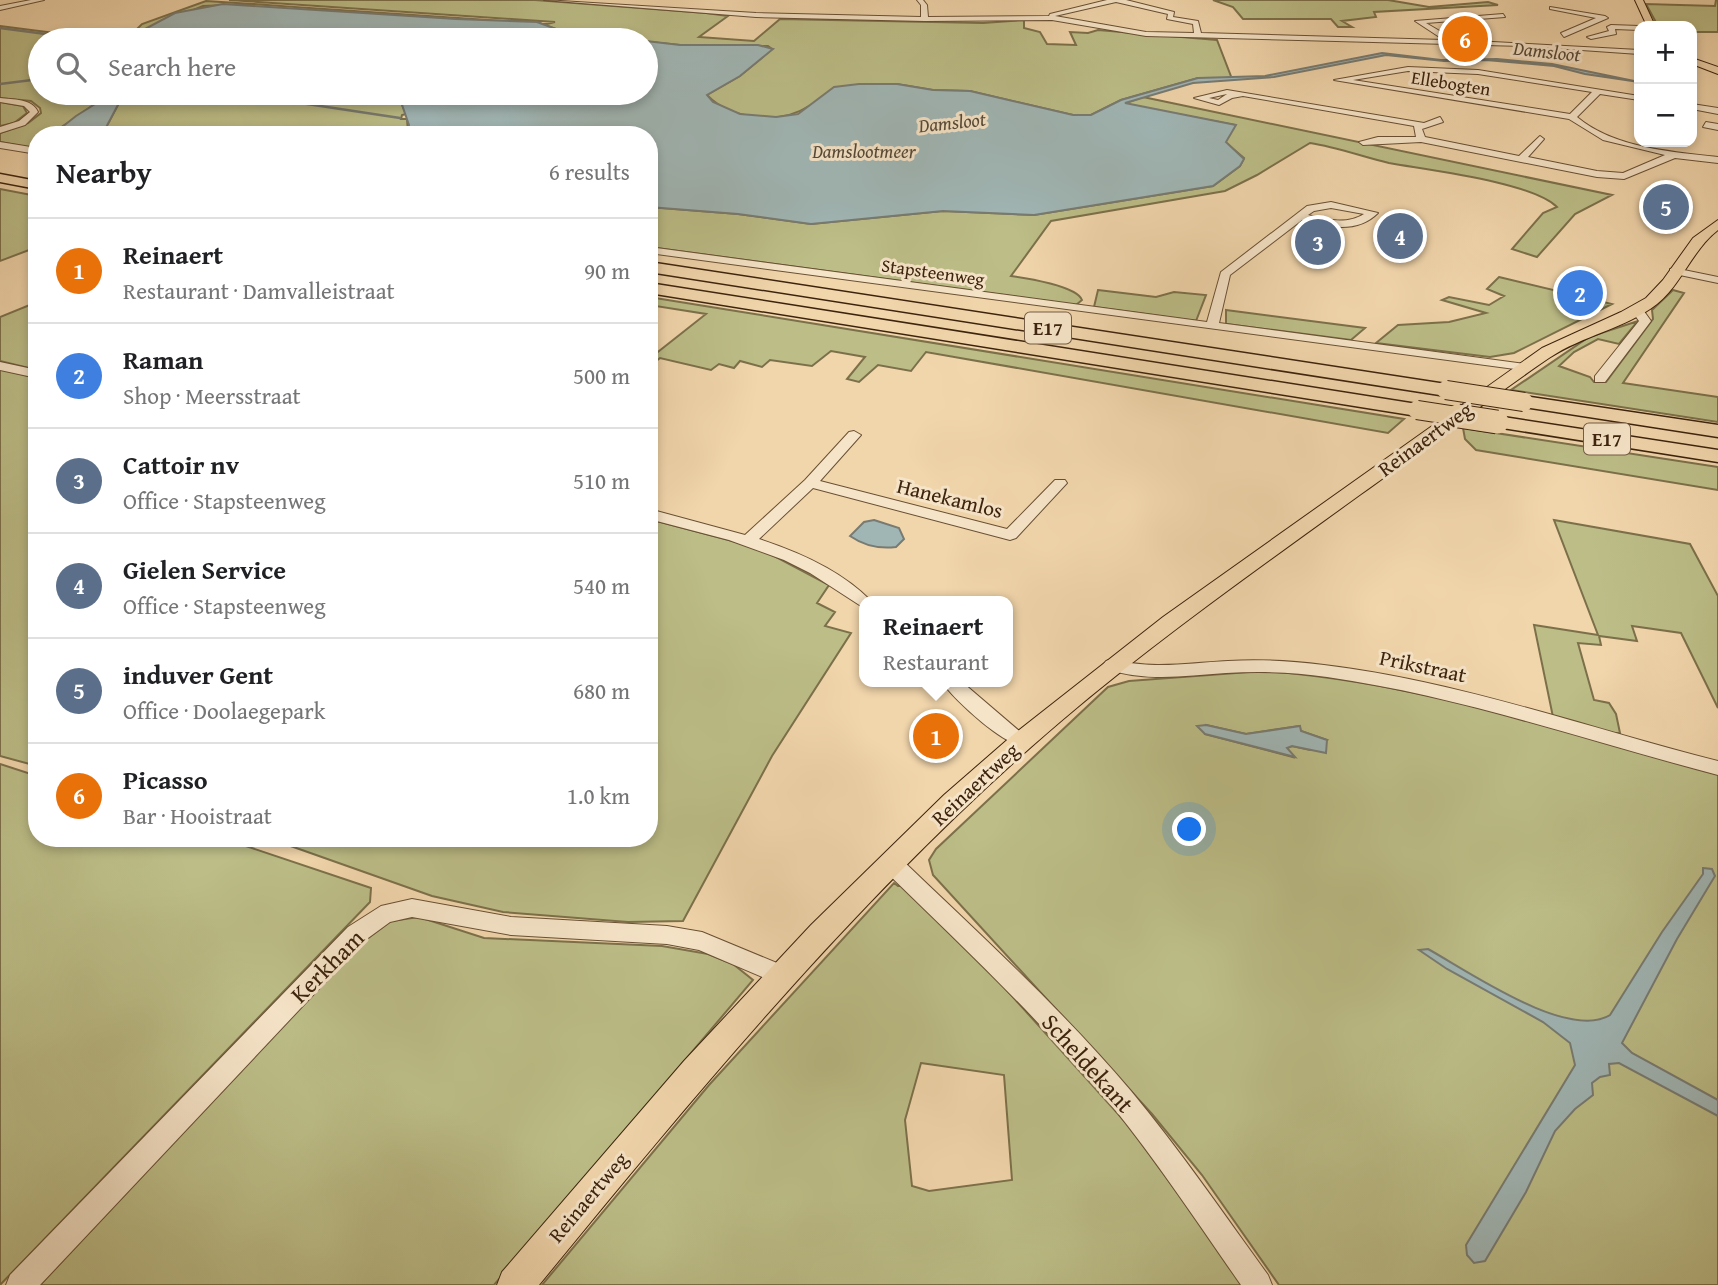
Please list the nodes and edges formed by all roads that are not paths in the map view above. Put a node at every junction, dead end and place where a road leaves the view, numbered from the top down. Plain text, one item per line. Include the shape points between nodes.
1 (41, 0) edge
2 (547, 0) edge
3 (920, 0) edge
4 (1088, 0) edge
5 (1116, 0) edge
6 (1639, 0) edge
7 (1101, 4) junction
8 (0, 8) edge
9 (1552, 8) dead end
10 (1503, 16) dead end
11 (1039, 18) junction
12 (1605, 18) junction
13 (925, 19) junction
14 (1649, 21) edge
15 (1634, 22) edge
16 (1634, 27) edge
17 (1564, 34) dead end
18 (1198, 36) junction
19 (1591, 37) dead end
20 (1453, 43) junction
21 (1634, 52) edge
22 (1697, 63) edge
23 (1718, 71) edge
24 (1598, 91) junction
25 (1243, 94) junction
26 (1634, 97) edge
27 (0, 100) edge
28 (1697, 108) edge
29 (1718, 111) edge
30 (1559, 117) junction
31 (1572, 117) junction
32 (1440, 120) dead end
33 (1706, 125) dead end
34 (1422, 127) junction
35 (1718, 127) edge
36 (4, 129) edge
37 (1422, 139) junction
38 (1540, 139) dead end
39 (1363, 142) dead end
40 (0, 145) edge
41 (28, 150) edge
42 (1672, 156) junction
43 (1521, 159) junction
44 (1718, 160) edge
45 (0, 178) edge
46 (28, 183) edge
47 (1301, 216) junction
48 (1717, 226) edge
49 (658, 251) edge
50 (658, 268) edge
51 (1674, 271) junction
52 (1718, 280) edge
53 (658, 289) edge
54 (1637, 310) junction
55 (1212, 326) junction
56 (1446, 358) junction
57 (0, 366) edge
58 (28, 372) edge
59 (1517, 373) junction
60 (1600, 379) dead end
61 (1417, 410) joint
62 (1718, 431) edge
63 (854, 435) dead end
64 (1718, 456) edge
65 (810, 483) junction
66 (1060, 483) dead end
67 (658, 516) edge
68 (749, 540) junction
69 (859, 599) edge
70 (1112, 665) junction
71 (957, 687) edge
72 (1021, 741) junction
73 (1718, 768) edge
74 (891, 863) junction
75 (781, 975) junction
76 (20, 1285) edge
77 (515, 1285) edge
78 (1258, 1285) edge

1 - 8 street
2 - 13 street via 756,15
3 - 13 street via 925,5
4 - 7 street
5 - 7 street
5 - 18 street via 1196,16
6 - 14 main road
7 - 11 street
9 - 12 street
10 - 20 street via 1418,20
11 - 13 street
11 - 18 street via 1125,32
12 - 15 street
12 - 17 street
16 - 19 street via 1611,27 1613,32
18 - 20 street
20 - 21 street
22 - 23 main road
24 - 26 street, Ellebogten
24 - 30 street, Ellebogten via 1478,72 1408,69 1334,81
24 - 31 street
25 - 25 street via 1221,103 1198,98 1227,92
25 - 34 street
27 - 36 street via 26,104 34,112 22,123
28 - 29 street
30 - 31 street, Ellebogten
30 - 42 street, Ellebogten via 1586,134
31 - 42 street via 1595,134
32 - 34 street
33 - 35 street
34 - 37 street
37 - 39 street
37 - 43 street
38 - 43 street
40 - 41 street
42 - 43 street via 1615,177
42 - 44 street
45 - 46 highway
47 - 47 street via 1331,205 1373,213 1348,225
47 - 55 street via 1225,274
48 - 51 main road, Reinaertweg via 1692,246
49 - 55 street, Stapsteenweg
50 - 62 highway, E17, bridge
51 - 52 street
51 - 54 main road, Reinaertweg via 1660,292
53 - 61 highway, E17
54 - 59 main road, Reinaertweg via 1565,341
54 - 60 street via 1645,321
55 - 56 street, Stapsteenweg
56 - 59 street, Stapsteenweg
56 - 59 street, Stapsteenweg via 1515,364
57 - 58 street
59 - 70 main road, Reinaertweg
61 - 64 highway, E17, bridge
63 - 65 street
65 - 66 street, Hanekamlos via 1010,535
65 - 68 street
67 - 68 street
68 - 69 street via 824,573
70 - 72 main road, Reinaertweg
70 - 73 street, Prikstraat via 1134,674 1252,666 1354,675 1489,704
71 - 72 street
72 - 74 main road, Reinaertweg
74 - 75 main road, Reinaertweg
74 - 78 street, Scheldekant via 1028,995 1121,1098
75 - 76 street, Kerkham via 702,942 667,935 512,926 397,908 356,934
75 - 77 main road, Reinaertweg

